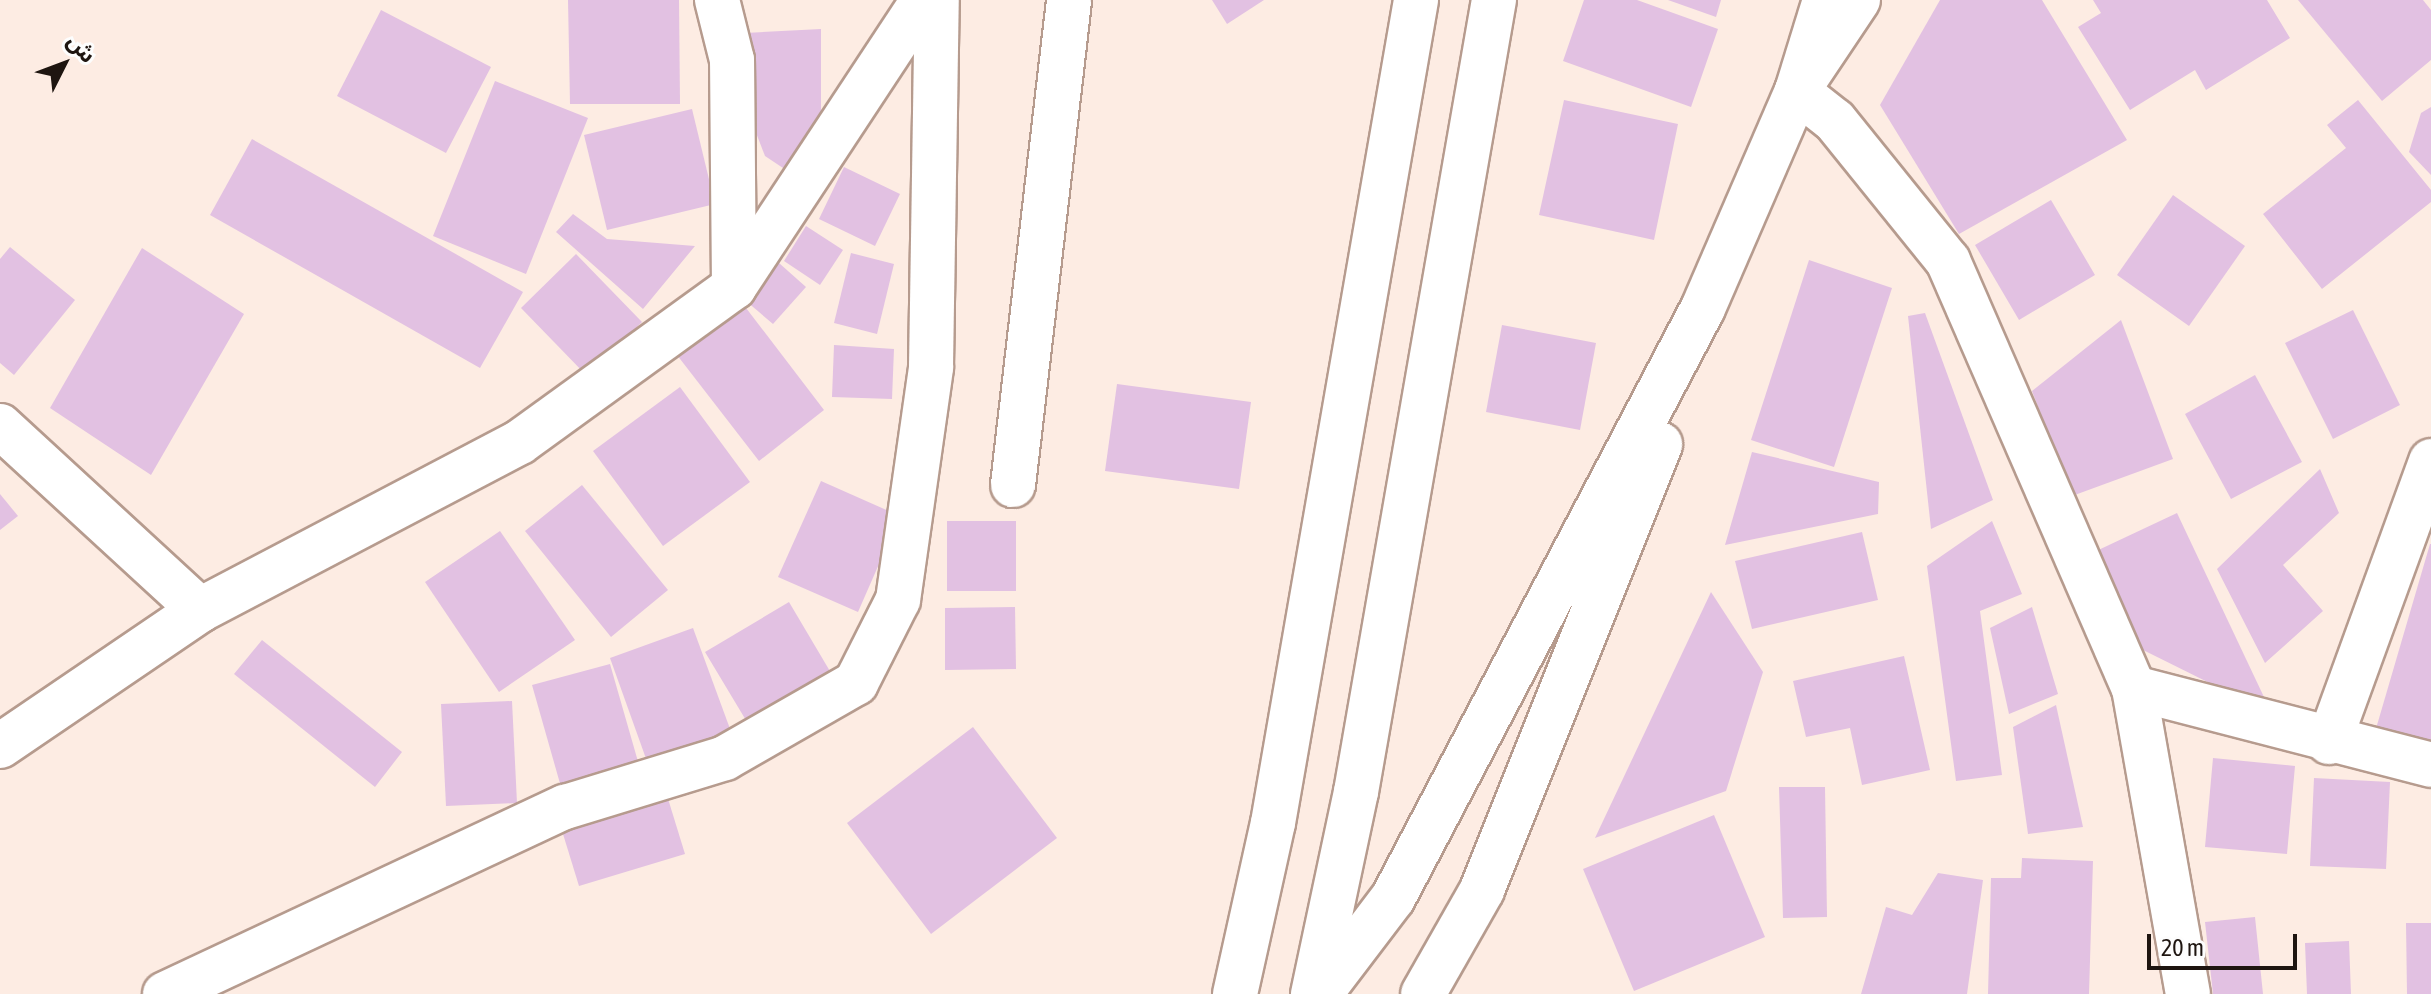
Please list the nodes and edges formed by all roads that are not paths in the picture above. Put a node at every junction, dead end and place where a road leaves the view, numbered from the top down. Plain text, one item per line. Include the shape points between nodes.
1 (717, 0) edge
2 (923, 0) edge
3 (937, 0) edge
4 (1069, 0) edge
5 (1416, 0) edge
6 (1494, 0) edge
7 (1825, 0) edge
8 (1858, 0) edge
9 (1797, 91) junction
10 (734, 287) junction
11 (1703, 308) junction
12 (0, 426) edge
13 (2431, 461) edge
14 (1013, 485) dead end
15 (200, 610) junction
16 (2134, 688) junction
17 (2329, 742) junction
18 (0, 746) edge
19 (2431, 765) edge
20 (165, 994) edge
21 (1235, 994) edge
22 (1313, 994) edge
23 (1320, 994) edge
24 (1423, 994) edge
25 (2188, 994) edge

1 - 10 street via 732,60
2 - 10 street
3 - 20 street via 931,367 898,600 856,683 725,758 565,807
4 - 14 street
5 - 21 street via 1273,823
6 - 22 street via 1356,792
7 - 9 street
8 - 9 street
9 - 11 street
9 - 16 street via 1835,121 1948,261
10 - 15 street via 520,442
11 - 23 street via 1393,898
11 - 24 street via 1664,434 1488,875
12 - 15 street
13 - 17 street
15 - 18 street
16 - 17 street
16 - 25 street
17 - 19 street

